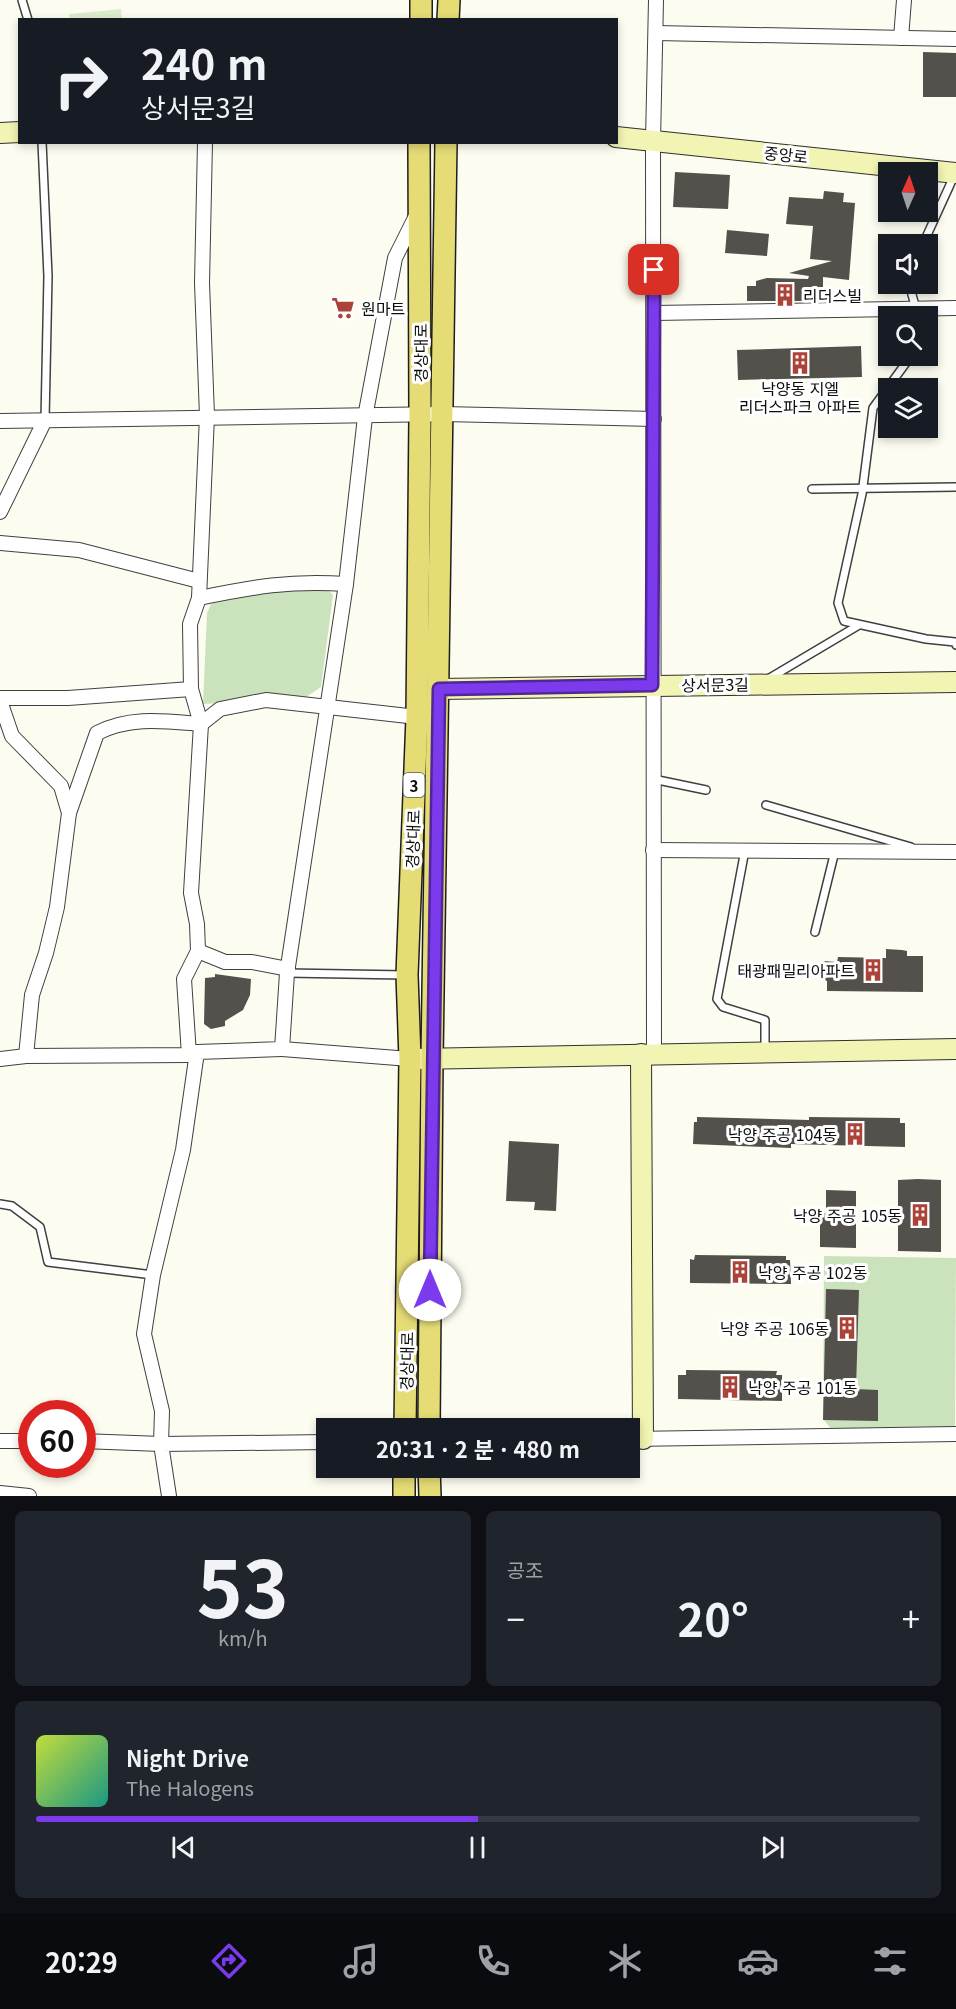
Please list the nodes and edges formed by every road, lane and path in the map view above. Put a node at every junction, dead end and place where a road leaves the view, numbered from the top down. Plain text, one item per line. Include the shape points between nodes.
1 (22, 0) edge
2 (421, 0) edge
3 (449, 0) edge
4 (656, 0) edge
5 (904, 0) edge
6 (27, 18) edge
7 (421, 18) edge
8 (448, 18) edge
9 (656, 33) junction
10 (901, 38) junction
11 (956, 39) edge
12 (18, 132) edge
13 (0, 133) edge
14 (618, 137) edge
15 (653, 141) junction
16 (42, 144) edge
17 (205, 144) edge
18 (418, 144) edge
19 (446, 144) edge
20 (955, 173) edge
21 (419, 210) junction
22 (927, 234) edge
23 (956, 308) edge
24 (938, 310) edge
25 (654, 313) junction
26 (878, 313) edge
27 (904, 366) edge
28 (443, 414) junction
29 (420, 415) junction
30 (207, 416) junction
31 (365, 417) junction
32 (654, 419) junction
33 (45, 420) junction
34 (0, 421) edge
35 (956, 487) edge
36 (812, 489) dead end
37 (862, 490) junction
38 (0, 512) edge
39 (0, 543) edge
40 (199, 581) junction
41 (346, 584) junction
42 (199, 598) junction
43 (859, 625) junction
44 (956, 643) edge
45 (956, 682) edge
46 (760, 684) junction
47 (652, 685) junction
48 (191, 689) junction
49 (439, 689) junction
50 (0, 699) edge
51 (328, 705) junction
52 (417, 717) junction
53 (201, 724) junction
54 (653, 779) junction
55 (706, 790) dead end
56 (766, 805) dead end
57 (69, 813) junction
58 (653, 850) junction
59 (746, 850) junction
60 (835, 851) junction
61 (928, 852) junction
62 (956, 852) edge
63 (815, 932) dead end
64 (198, 951) junction
65 (287, 971) junction
66 (407, 975) junction
67 (282, 1049) junction
68 (956, 1049) edge
69 (765, 1051) junction
70 (193, 1054) junction
71 (648, 1054) junction
72 (26, 1056) junction
73 (0, 1059) edge
74 (410, 1059) junction
75 (432, 1059) junction
76 (0, 1204) edge
77 (153, 1275) junction
78 (405, 1418) edge
79 (429, 1418) edge
80 (638, 1418) edge
81 (956, 1434) edge
82 (640, 1438) edge
83 (0, 1441) edge
84 (18, 1441) edge
85 (96, 1442) edge
86 (316, 1442) edge
87 (161, 1444) junction
88 (404, 1478) edge
89 (429, 1478) edge
90 (1, 1489) edge
91 (29, 1496) edge
92 (169, 1496) edge
93 (404, 1496) edge
94 (430, 1496) edge

1 - 6 lane
2 - 7 main road
3 - 8 main road
4 - 9 street
5 - 10 street
9 - 10 street
9 - 15 street
10 - 11 street
12 - 13 street
14 - 15 street, 중앙로
15 - 20 street, 중앙로
15 - 25 street
16 - 33 lane via 48,276
17 - 30 street via 202,283
18 - 21 main road, 경상대로 / 3
19 - 28 main road, 경상대로 / 3
20 - 22 lane
21 - 29 main road, 경상대로 / 3
21 - 31 street via 395,258
23 - 24 street
25 - 26 street
25 - 32 street
27 - 37 lane via 873,408
28 - 29 street
28 - 32 street
28 - 49 main road, 경상대로 / 3
29 - 31 street
29 - 52 main road, 경상대로 / 3
30 - 31 street
30 - 33 street
30 - 40 street
31 - 41 street
32 - 47 street
33 - 34 street
33 - 38 street
35 - 37 lane
36 - 37 lane
37 - 43 lane via 838,603 844,621
39 - 40 street via 79,550
40 - 42 street
41 - 42 street via 301,581
41 - 51 street
42 - 48 street via 190,624
43 - 44 lane
43 - 46 lane
45 - 46 street, 상서문3길
46 - 47 street, 상서문3길
47 - 49 street, 상서문3길
47 - 54 street
48 - 50 street
48 - 53 street
49 - 75 main road, 경상대로 / 3
50 - 57 street via 12,736 61,786
51 - 52 street
51 - 53 street via 266,700 220,709
51 - 65 street
52 - 66 main road, 경상대로 / 3
53 - 57 street via 147,720 116,723 97,733
53 - 64 street via 191,893
54 - 55 lane
54 - 58 street
56 - 61 lane
57 - 72 street via 57,907 32,995
58 - 59 street
58 - 71 street
59 - 60 street
59 - 69 lane via 717,999 723,1007 765,1020
60 - 61 street
60 - 63 lane
61 - 62 street
64 - 65 street via 225,962 252,962
64 - 70 street via 184,979
65 - 66 lane
65 - 67 street
66 - 74 main road, 경상대로 / 3
67 - 70 street
67 - 74 street
68 - 69 street
69 - 71 street
70 - 72 street
70 - 77 street via 183,1150
71 - 75 street
71 - 80 street
72 - 73 street
74 - 75 street
74 - 78 main road, 경상대로 / 3
75 - 79 main road, 경상대로 / 3
76 - 77 lane via 12,1206 40,1227 48,1262
77 - 87 street via 144,1334 162,1410
81 - 82 street
83 - 84 street
85 - 87 street
86 - 87 street
87 - 92 street
88 - 93 main road
89 - 94 main road
90 - 91 street

